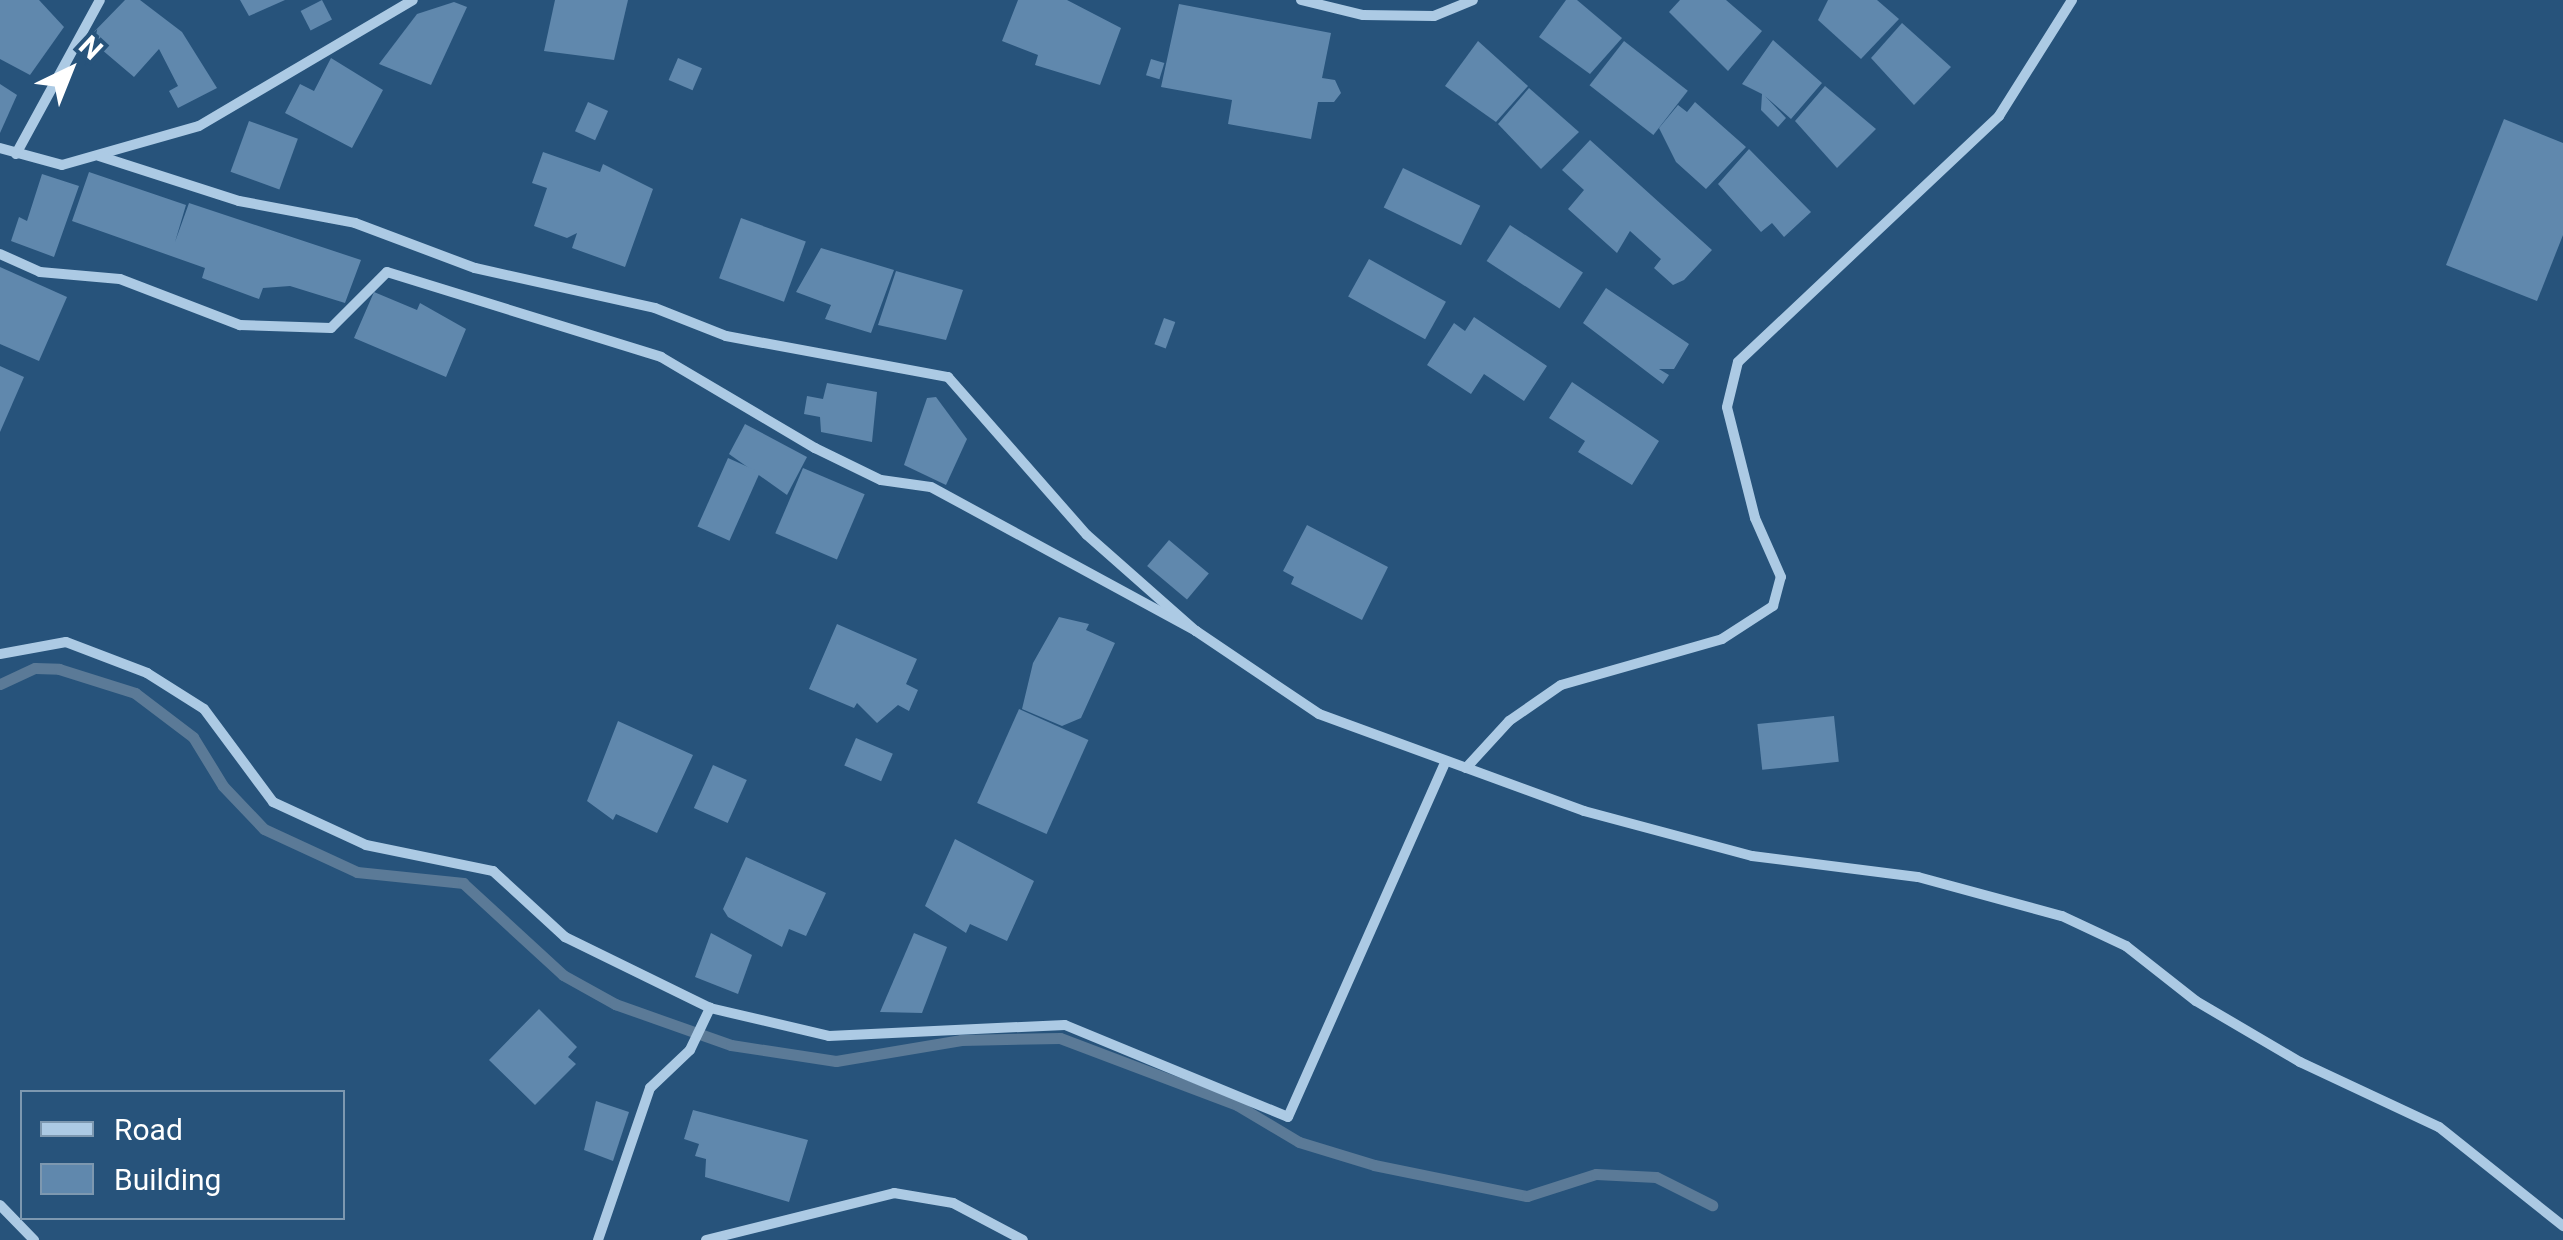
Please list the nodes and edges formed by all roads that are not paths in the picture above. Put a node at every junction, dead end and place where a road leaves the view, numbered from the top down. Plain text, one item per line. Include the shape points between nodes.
1 (100, 0) edge
2 (413, 0) edge
3 (1301, 0) edge
4 (1473, 0) edge
5 (2072, 0) edge
6 (0, 148) edge
7 (16, 154) junction
8 (99, 156) junction
9 (0, 254) edge
10 (1196, 631) junction
11 (0, 654) edge
12 (1446, 761) junction
13 (1466, 768) junction
14 (710, 1008) junction
15 (0, 1205) edge
16 (2563, 1226) edge
17 (34, 1240) edge
18 (598, 1240) edge
19 (706, 1240) edge
20 (1023, 1240) edge

1 - 7 street
2 - 8 street via 199,126
3 - 4 street via 1362,15 1434,16
5 - 13 street via 1999,116 1738,362 1727,407 1755,518 1781,577 1773,606 1722,638 1561,685 1509,721
6 - 7 street
7 - 8 street via 62,164
8 - 10 street via 238,201 355,224 475,268 655,308 726,336 948,377 1087,535
9 - 10 street via 40,272 120,279 240,324 331,328 387,272 661,358 881,480 949,496 1039,539 1185,632
10 - 12 street via 1319,714
11 - 14 street via 66,642 147,673 204,710 273,802 366,845 493,872 565,937
12 - 13 street
12 - 14 street via 1296,1114 1288,1117 1065,1025 829,1036
13 - 16 street via 1584,811 1752,856 1918,877 2062,916 2126,946 2196,1002 2300,1062 2439,1127 2509,1175
14 - 18 street via 690,1050 650,1088
15 - 17 street
19 - 20 street via 894,1193 954,1203

